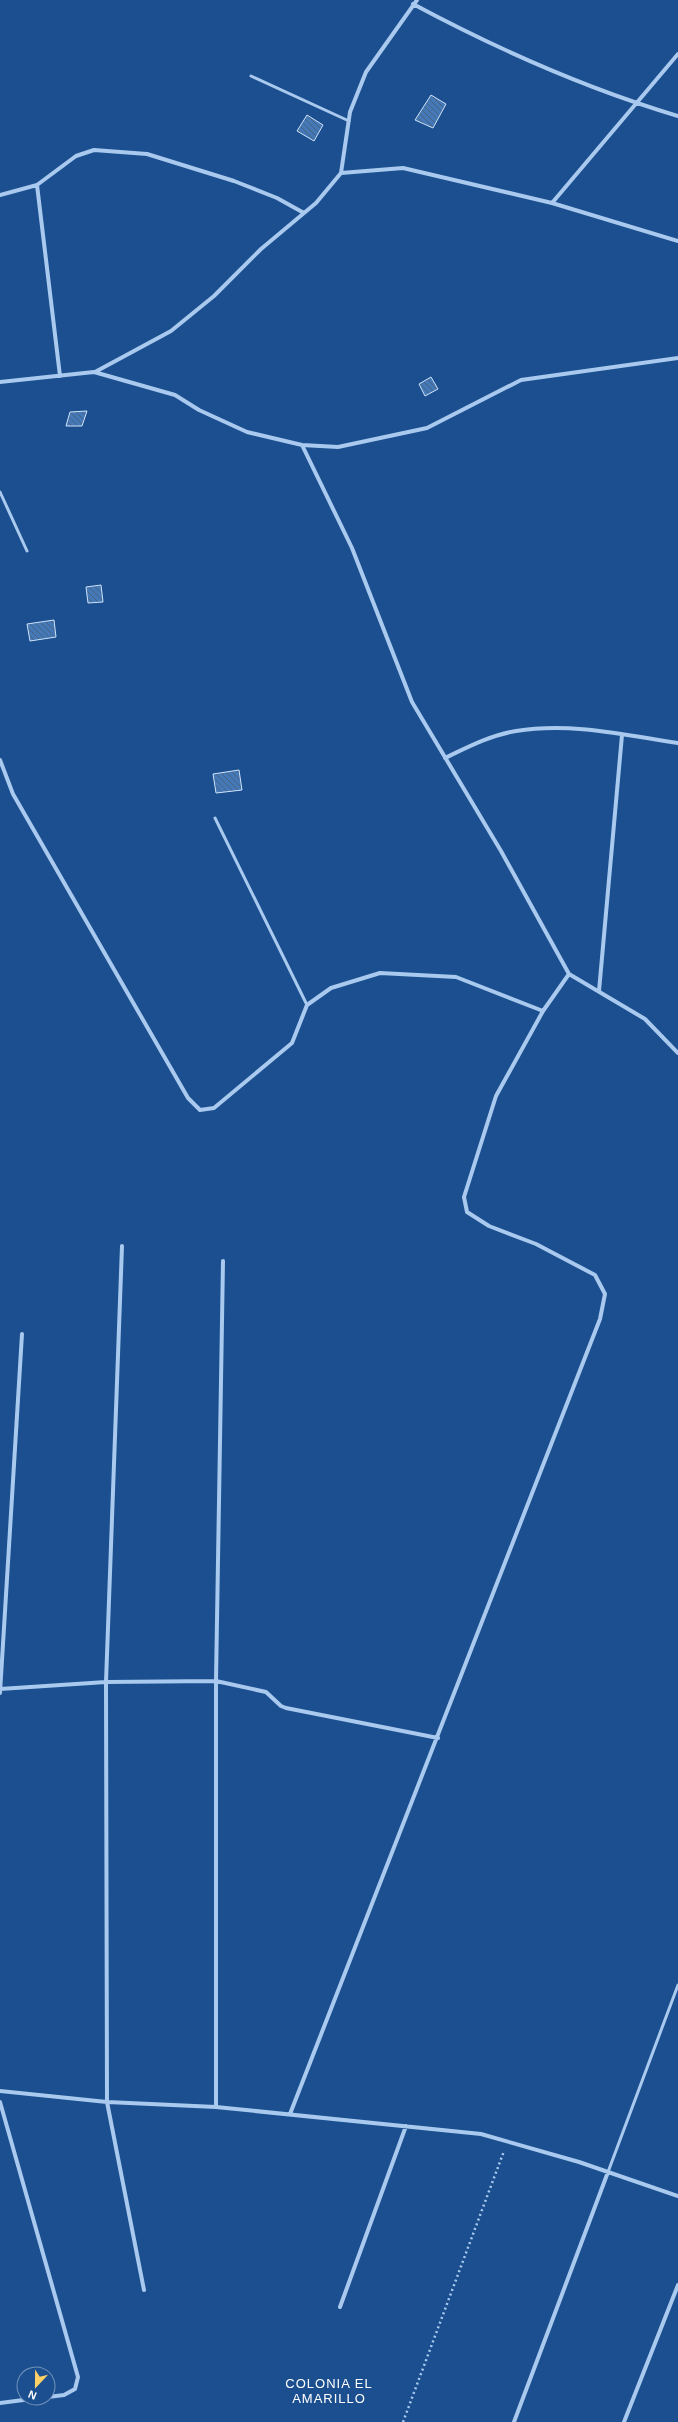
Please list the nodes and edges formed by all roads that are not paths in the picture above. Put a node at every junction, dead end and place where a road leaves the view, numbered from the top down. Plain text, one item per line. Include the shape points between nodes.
1 (417, 0) edge
2 (413, 4) junction
3 (678, 54) edge
4 (251, 76) dead end
5 (637, 103) junction
6 (678, 116) edge
7 (349, 121) junction
8 (341, 173) junction
9 (37, 185) junction
10 (0, 195) edge
11 (552, 202) junction
12 (304, 213) junction
13 (678, 241) edge
14 (678, 358) edge
15 (94, 372) junction
16 (60, 376) junction
17 (0, 382) edge
18 (302, 445) junction
19 (0, 492) edge
20 (27, 551) dead end
21 (622, 734) junction
22 (678, 743) edge
23 (445, 758) junction
24 (0, 760) edge
25 (215, 818) dead end
26 (569, 974) junction
27 (600, 991) junction
28 (307, 1005) junction
29 (543, 1011) junction
30 (678, 1053) edge
31 (122, 1246) dead end
32 (224, 1261) dead end
33 (22, 1334) dead end
34 (216, 1681) junction
35 (106, 1682) junction
36 (0, 1689) edge
37 (0, 1693) edge
38 (438, 1738) junction
39 (678, 1985) edge
40 (0, 2091) edge
41 (0, 2102) edge
42 (107, 2102) junction
43 (216, 2107) junction
44 (290, 2114) junction
45 (406, 2126) junction
46 (608, 2172) junction
47 (678, 2196) edge
48 (678, 2285) edge
49 (144, 2290) dead end
50 (340, 2307) dead end
51 (56, 2396) edge
52 (16, 2401) edge
53 (0, 2403) edge
54 (514, 2422) edge
55 (624, 2422) edge

1 - 2 street
2 - 5 street via 540,68
2 - 7 street via 366,72
3 - 5 street
4 - 7 lane
5 - 6 street
5 - 11 street
7 - 8 street
8 - 11 street via 403,168
8 - 12 street via 316,203
9 - 10 street
9 - 12 street via 76,156 94,150 147,154 234,181 277,198
9 - 16 street
11 - 13 street
12 - 15 street via 261,249 214,296 171,331
14 - 18 street via 521,380 427,428 338,448
15 - 16 street
15 - 18 street via 175,395 199,410 247,432
16 - 17 street
18 - 23 street via 352,548 412,702
19 - 20 lane
21 - 22 street
21 - 23 street via 569,728 517,730 479,742
21 - 27 street
23 - 26 street via 501,851
24 - 28 street via 13,794 188,1098 200,1110 214,1108 292,1043
25 - 28 lane
26 - 27 street
26 - 29 street
27 - 30 street via 645,1019
28 - 29 street via 331,988 380,973 456,977
29 - 38 street via 496,1096 464,1197 467,1212 489,1226 536,1244 595,1275 605,1294 597,1325
31 - 35 street
32 - 34 street
33 - 36 street
34 - 35 street
34 - 38 street via 266,1692 286,1708
34 - 43 street
35 - 36 street
35 - 42 street
36 - 37 street
38 - 44 street
39 - 46 lane
40 - 42 street
41 - 51 street via 78,2377 75,2389
42 - 43 street
42 - 49 street
43 - 44 street
44 - 45 street
45 - 46 street via 481,2134
45 - 50 street
46 - 47 street
46 - 54 street
48 - 55 street
52 - 53 street

